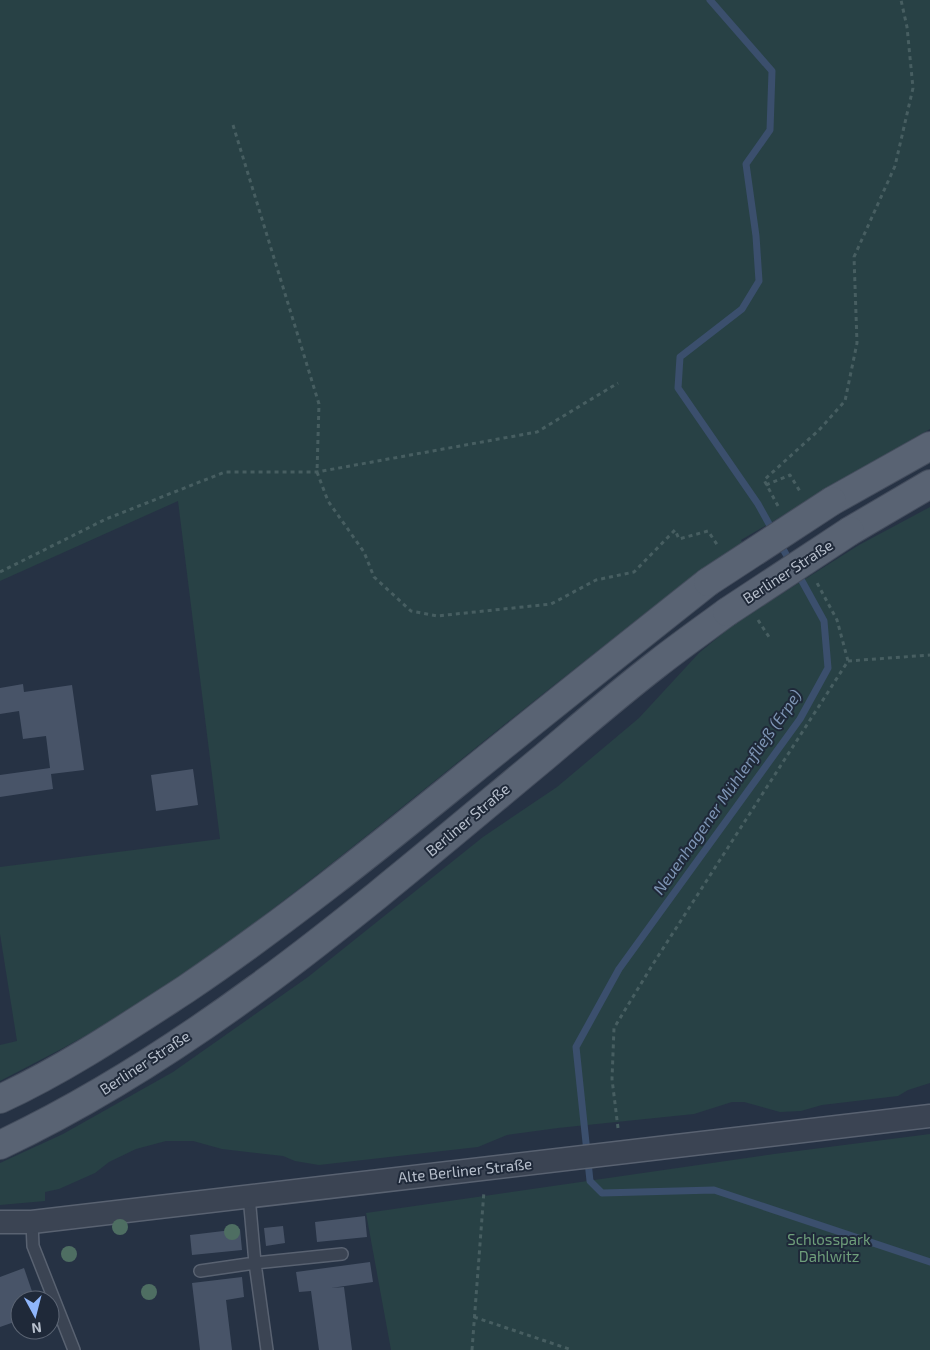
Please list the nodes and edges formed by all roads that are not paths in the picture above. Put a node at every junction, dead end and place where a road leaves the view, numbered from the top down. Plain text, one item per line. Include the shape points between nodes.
1 (930, 446) edge
2 (930, 484) edge
3 (0, 1099) edge
4 (930, 1116) edge
5 (0, 1145) edge
6 (249, 1196) junction
7 (0, 1222) edge
8 (32, 1222) junction
9 (342, 1254) dead end
10 (255, 1263) junction
11 (200, 1271) dead end
12 (74, 1350) edge
13 (266, 1350) edge

1 - 3 main road, bridge via 832,501 708,582 348,871 240,952 124,1030
2 - 5 main road, Berliner Straße, bridge via 850,531 727,612 657,664 434,849 305,952 210,1021 106,1089
4 - 6 street, Alte Berliner Straße
6 - 8 street, Alte Berliner Straße
6 - 10 lane
7 - 8 street, Alte Berliner Straße
8 - 12 lane via 33,1246
9 - 10 lane
10 - 11 lane
10 - 13 lane

